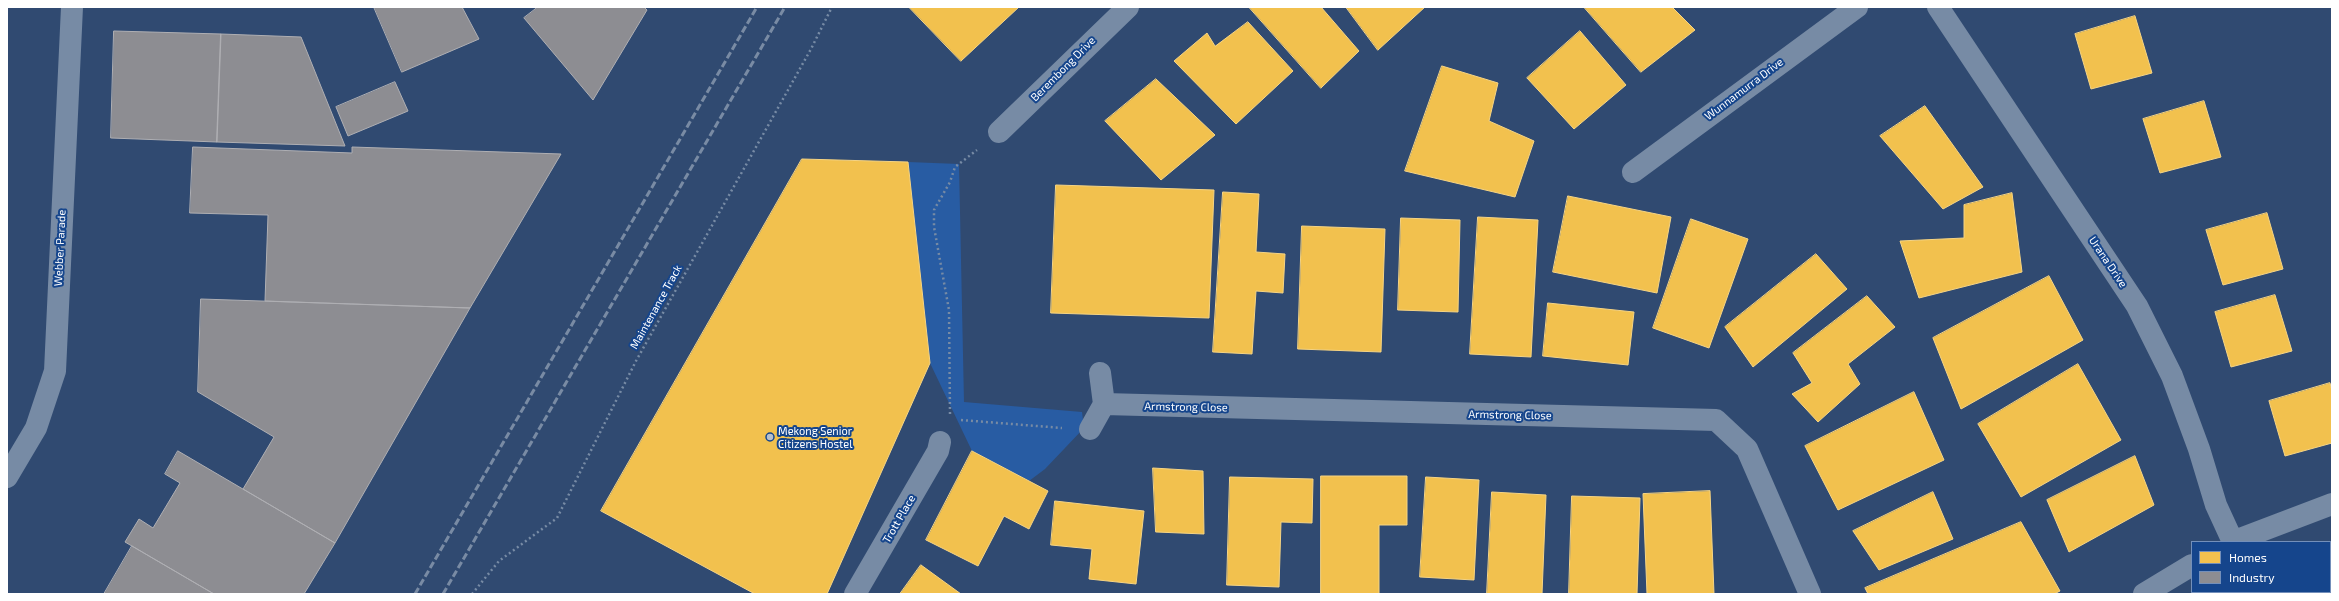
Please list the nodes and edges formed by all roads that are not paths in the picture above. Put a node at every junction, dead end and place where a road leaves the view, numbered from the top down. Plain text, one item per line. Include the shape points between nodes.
1 (72, 7) edge
2 (1128, 7) edge
3 (1857, 7) edge
4 (1938, 7) edge
5 (999, 132) dead end
6 (1633, 172) dead end
7 (1100, 373) dead end
8 (1104, 404) junction
9 (1090, 429) road end
10 (940, 442) road end
11 (7, 477) edge
12 (2332, 504) edge
13 (2232, 541) edge
14 (2235, 541) edge
15 (2191, 565) edge
16 (855, 594) edge
17 (1810, 594) edge
18 (2144, 594) edge

1 - 11 street, Webber Parade via 55,371 36,428
2 - 5 street, Berembong Drive
3 - 6 street, Wunnamurra Drive
4 - 13 street, Urana Drive via 2137,306 2172,376 2199,448 2216,505
7 - 8 street
8 - 9 street
8 - 17 street, Armstrong Close via 1716,420 1747,449
10 - 16 street, Trott Place via 938,451
12 - 14 street
15 - 18 street

